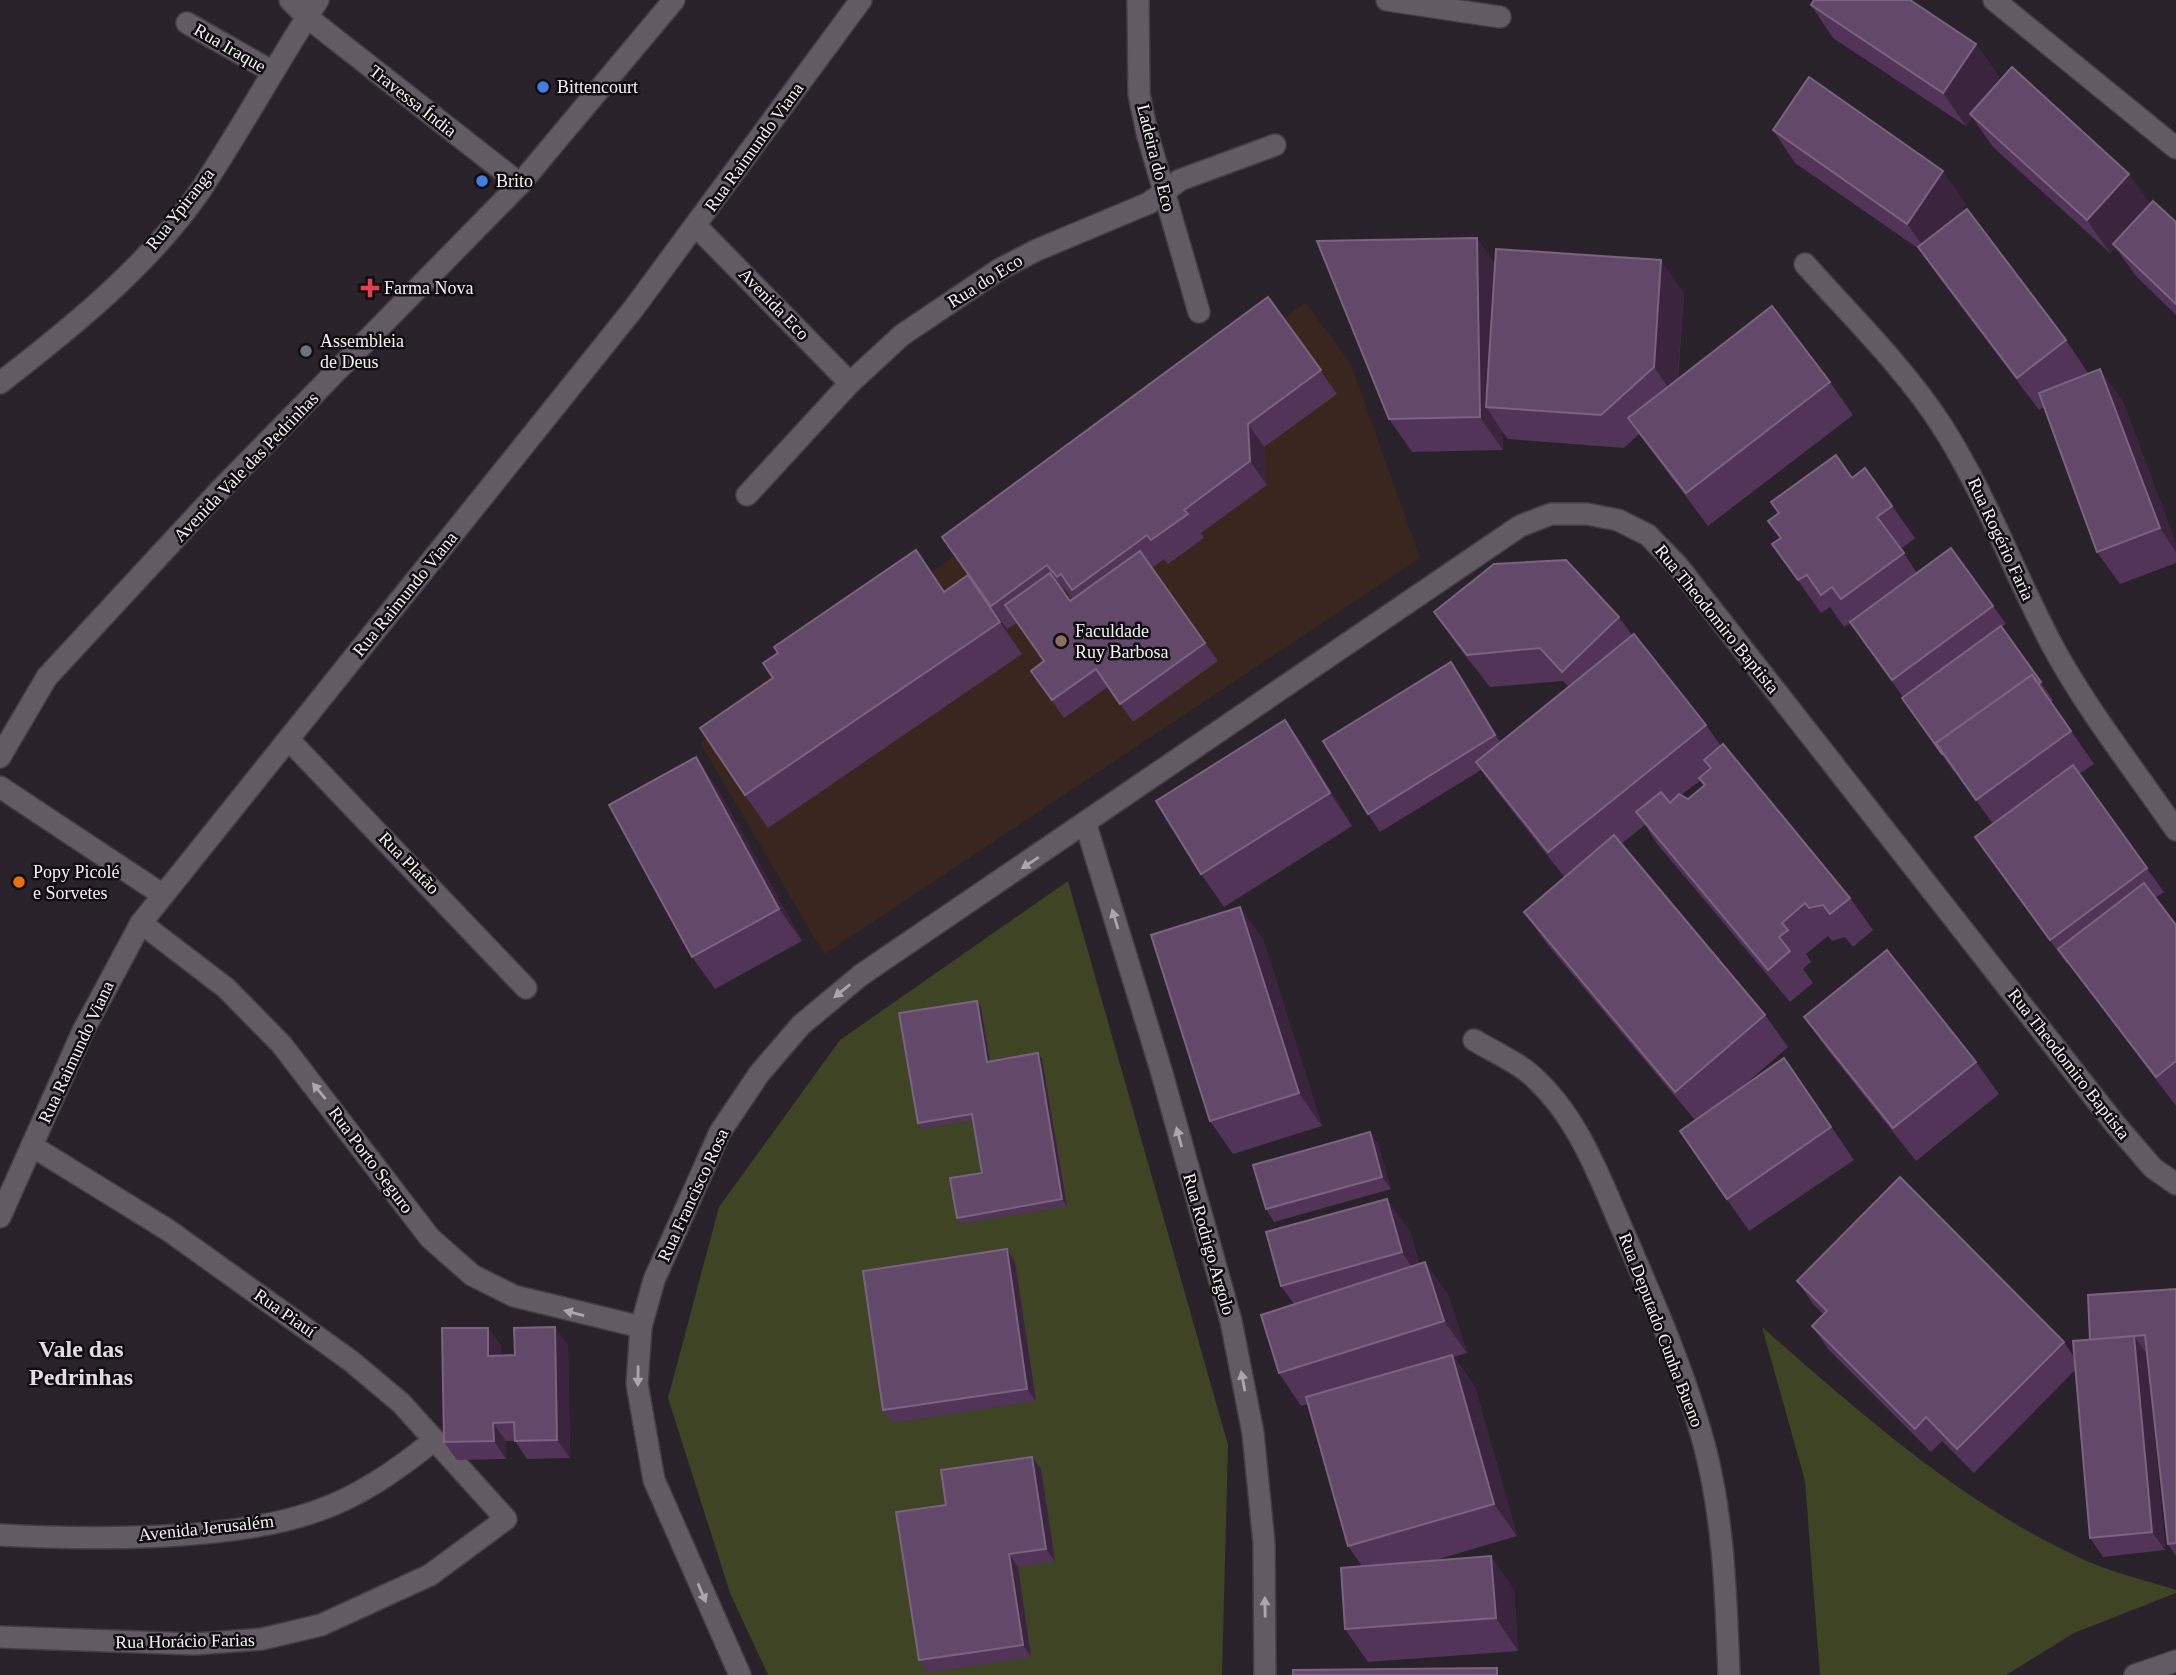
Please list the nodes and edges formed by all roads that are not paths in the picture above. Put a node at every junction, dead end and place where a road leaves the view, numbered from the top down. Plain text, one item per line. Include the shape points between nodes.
1 (290, 0) edge
2 (674, 0) edge
3 (861, 0) edge
4 (1138, 0) edge
5 (1387, 0) edge
6 (1994, 0) edge
7 (312, 8) edge
8 (1500, 17) dead end
9 (187, 23) dead end
10 (273, 72) junction
11 (1275, 145) dead end
12 (2176, 148) edge
13 (520, 184) junction
14 (1163, 191) junction
15 (696, 226) junction
16 (1805, 264) dead end
17 (1199, 312) dead end
18 (0, 383) edge
19 (850, 383) junction
20 (747, 495) dead end
21 (289, 740) junction
22 (0, 757) edge
23 (0, 787) edge
24 (1086, 825) junction
25 (2176, 830) edge
26 (163, 895) junction
27 (141, 923) junction
28 (526, 988) dead end
29 (1474, 1040) dead end
30 (32, 1146) junction
31 (2176, 1184) edge
32 (0, 1217) edge
33 (641, 1327) junction
34 (433, 1441) junction
35 (506, 1519) joint
36 (0, 1535) edge
37 (0, 1637) edge
38 (2176, 1661) edge
39 (740, 1675) edge
40 (1265, 1675) edge
41 (1729, 1675) edge
42 (2135, 1675) edge

1 - 7 street, Travessa Índia
2 - 13 street, Avenida Vale das Pedrinhas
3 - 15 street, Rua Raimundo Viana
4 - 14 street, Ladeira do Eco via 1139,94
5 - 8 street
6 - 12 street
7 - 10 street, Rua Ypiranga
7 - 13 street, Travessa Índia
9 - 10 street, Rua Iraque
10 - 18 street, Rua Ypiranga via 199,192 157,242 105,294
11 - 14 street, Rua do Eco via 1180,180
13 - 22 street, Avenida Vale das Pedrinhas via 221,489 47,677
14 - 17 street, Ladeira do Eco
14 - 19 street, Rua do Eco via 1149,202 1000,269 902,335
15 - 19 street, Avenida Eco
15 - 21 street, Rua Raimundo Viana
16 - 25 street, Rua Rogério Faria via 1941,424 1969,471 2053,646
19 - 20 street, Rua do Eco
21 - 26 street, Rua Raimundo Viana
21 - 28 street, Rua Platão
23 - 26 street
24 - 31 street, Rua Theodomiro Baptista via 1520,526 1551,514 1618,520 1648,535 1677,565 2115,1124 2153,1168
24 -> 33 street, Rua Francisco Rosa via 862,975 801,1025 759,1074 720,1132 654,1280
40 -> 24 street, Rua Rodrigo Argolo via 1264,1543 1253,1433 1231,1321
26 - 27 street, Rua Raimundo Viana
27 - 30 street, Rua Raimundo Viana via 83,1031
33 -> 27 street, Rua Porto Seguro via 514,1296 472,1275 429,1238 282,1045 226,988
29 - 41 street, Rua Deputado Cunha Bueno via 1528,1072 1584,1141 1658,1312 1690,1397 1716,1499
30 - 32 street, Rua Raimundo Viana
30 - 34 street, Rua Piauí via 168,1230 351,1361 401,1403
33 -> 39 street, Rua Francisco Rosa via 637,1384 654,1480
34 - 35 street, Rua Piauí
34 - 36 street, Avenida Jerusalém via 393,1472 349,1497 315,1512 261,1526 172,1534
35 - 37 street, Rua Horácio Farias via 430,1575 309,1628 262,1639 195,1644
38 - 42 street

